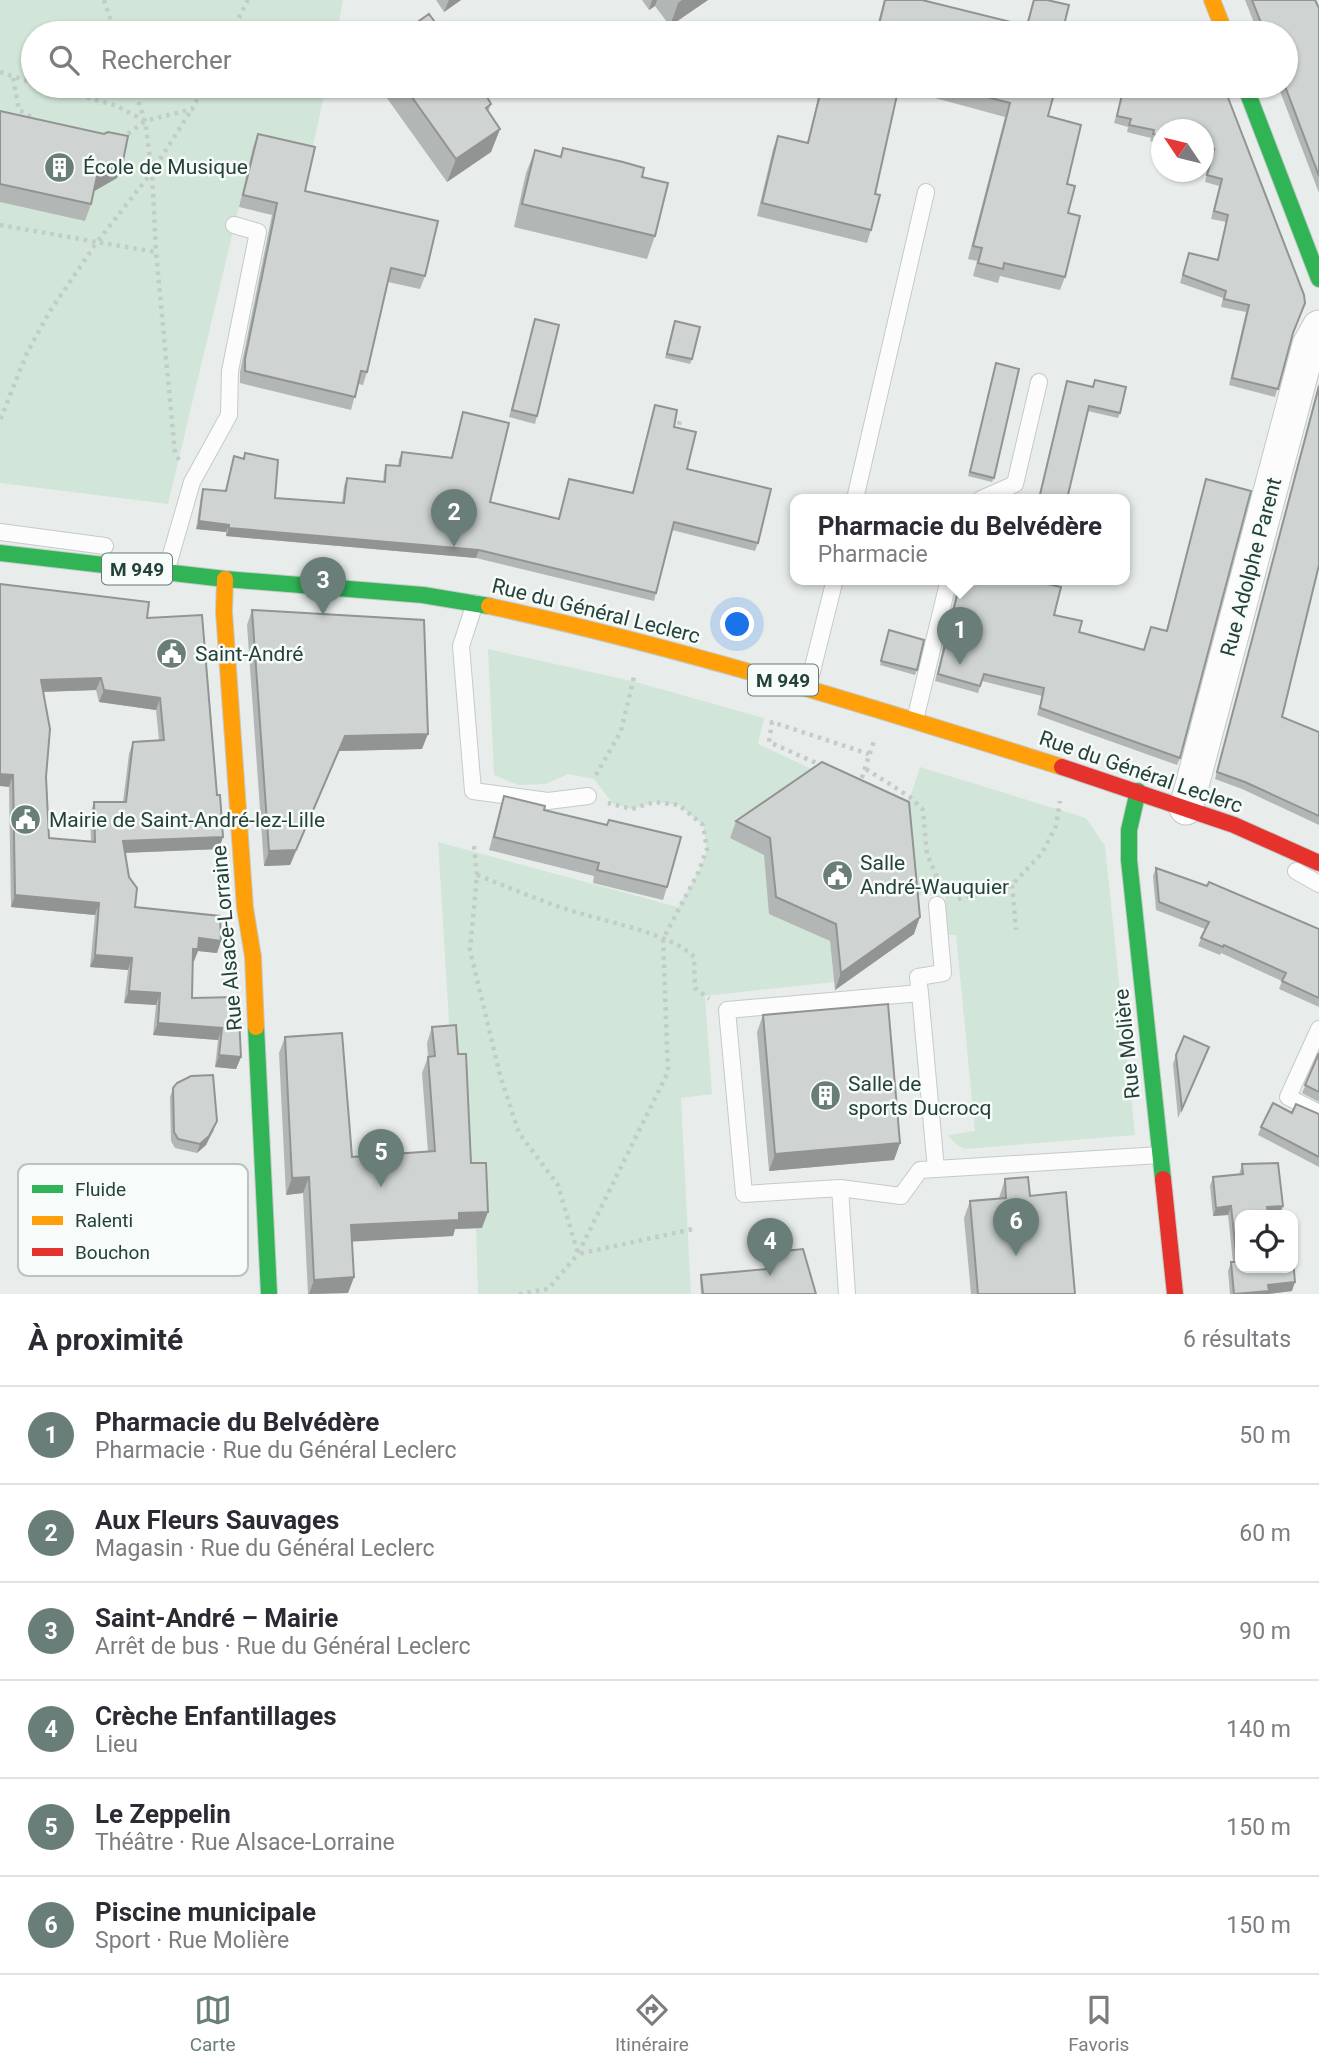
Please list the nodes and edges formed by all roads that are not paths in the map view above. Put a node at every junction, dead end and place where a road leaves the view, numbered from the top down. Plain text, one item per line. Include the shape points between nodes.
1 (1212, 0) edge
2 (1220, 21) edge
3 (1250, 98) edge
4 (926, 192) dead end
5 (234, 225) dead end
6 (1319, 279) edge
7 (1319, 327) edge
8 (1039, 382) dead end
9 (856, 494) edge
10 (992, 494) edge
11 (0, 532) edge
12 (121, 548) dead end
13 (0, 553) edge
14 (165, 554) junction
15 (190, 558) dead end
16 (209, 561) dead end
17 (166, 572) junction
18 (225, 579) junction
19 (275, 582) junction
20 (834, 585) edge
21 (948, 585) edge
22 (475, 603) junction
23 (808, 687) junction
24 (915, 720) junction
25 (1138, 791) junction
26 (588, 796) road end
27 (1186, 808) junction
28 (1319, 863) edge
29 (1319, 884) edge
30 (937, 905) road end
31 (920, 993) junction
32 (1319, 1029) edge
33 (1319, 1113) edge
34 (1160, 1155) junction
35 (936, 1169) junction
36 (840, 1188) junction
37 (269, 1294) edge
38 (847, 1294) edge
39 (1175, 1294) edge

1 - 2 street
3 - 6 street
4 - 9 lane
5 - 14 lane via 258,232 230,371 229,415 192,482
7 - 27 street, Rue Adolphe Parent via 1309,345
8 - 10 lane via 1015,484
11 - 12 lane
13 - 17 street, Rue du Général Leclerc / M 949
14 - 15 lane
14 - 17 lane
16 - 19 lane
17 - 18 street, Rue du Général Leclerc / M 949
18 - 19 street, Rue du Général Leclerc / M 949
18 - 37 street, Rue Alsace-Lorraine via 243,889 253,957
19 - 22 street, Rue du Général Leclerc / M 949
20 - 23 lane
21 - 24 lane
22 - 23 street, Rue du Général Leclerc / M 949 via 566,622
22 - 26 lane via 461,646 473,791 548,801
23 - 24 street, Rue du Général Leclerc / M 949
24 - 25 street, Rue du Général Leclerc / M 949
25 - 27 street, Rue du Général Leclerc / M 949
25 - 29 lane via 1155,813 1255,848
25 - 34 street, Rue Molière via 1129,830 1129,860
27 - 28 street, Rue du Général Leclerc / M 949
30 - 31 lane via 943,973 918,976
31 - 35 lane
31 - 36 lane via 727,1010 744,1194
32 - 33 lane via 1288,1097
34 - 35 lane
34 - 39 street, Rue Molière
35 - 36 lane via 920,1170 901,1196
36 - 38 lane

